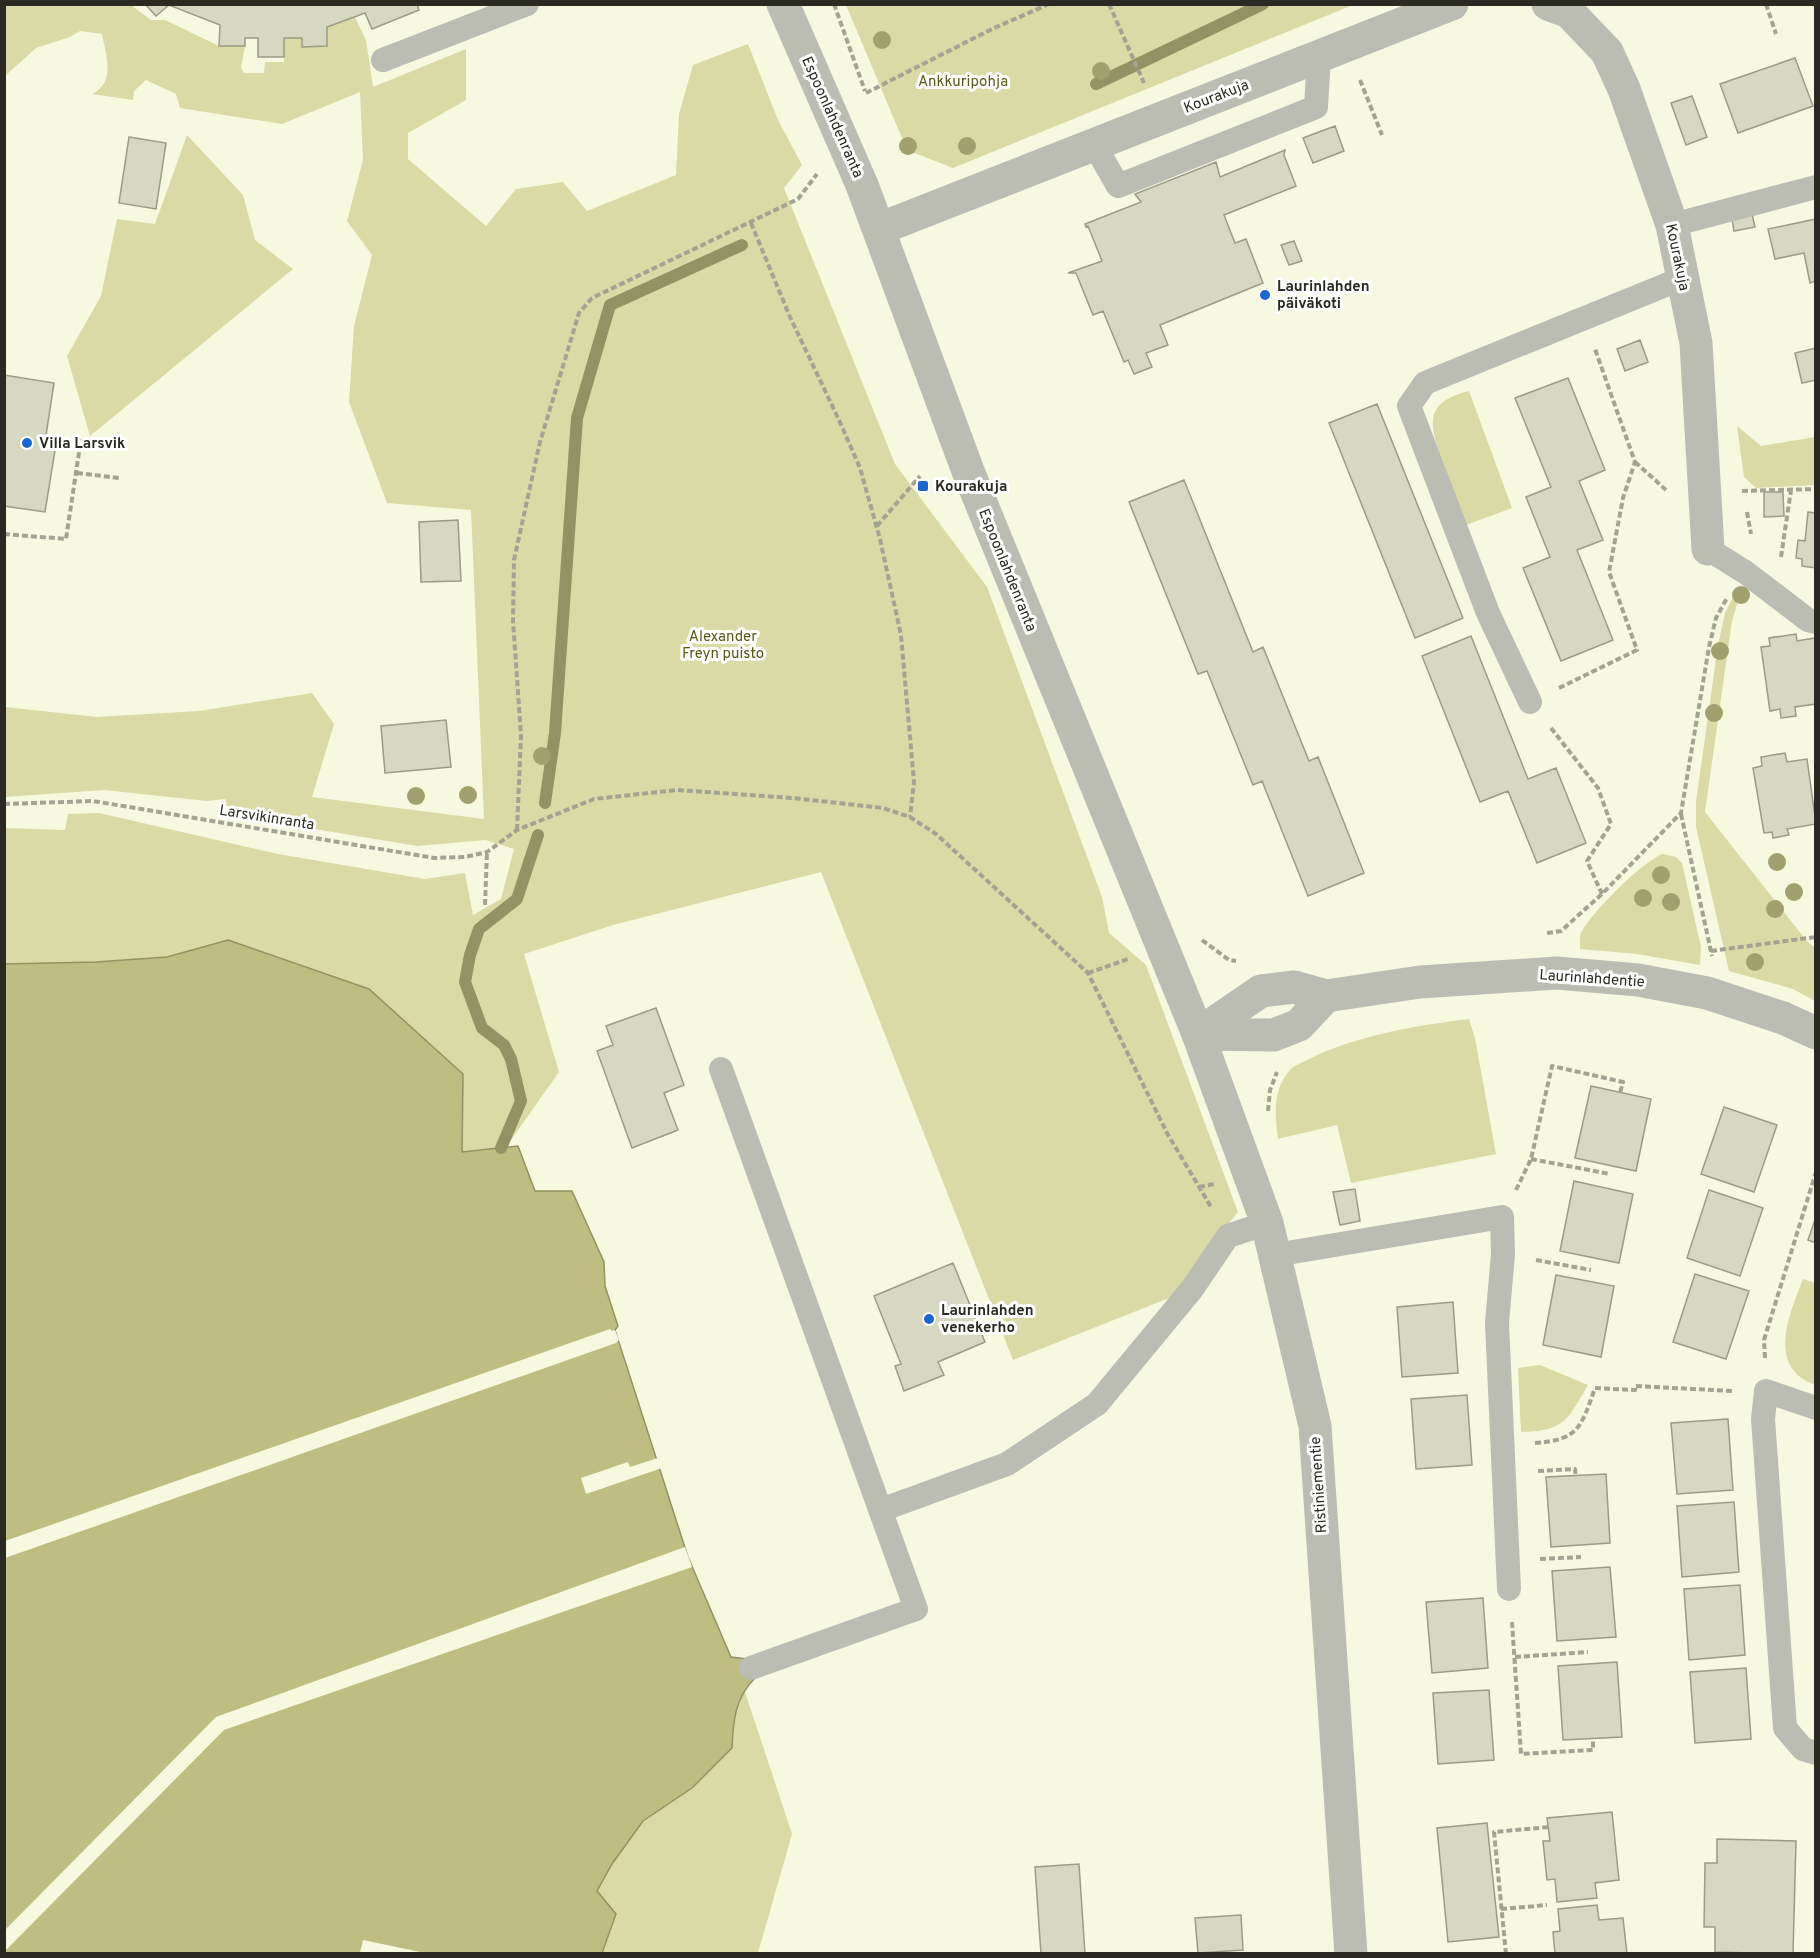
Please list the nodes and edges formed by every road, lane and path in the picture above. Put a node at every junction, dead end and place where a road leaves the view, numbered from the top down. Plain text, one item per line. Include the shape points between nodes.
1 (526, 4) edge
2 (783, 4) edge
3 (1049, 4) edge
4 (1108, 4) edge
5 (1452, 4) edge
6 (1548, 4) edge
7 (1766, 4) edge
8 (1776, 34) dead end
9 (1319, 56) junction
10 (383, 60) dead end
11 (1146, 87) dead end
12 (866, 93) dead end
13 (1094, 144) junction
14 (817, 174) dead end
15 (1815, 187) edge
16 (752, 223) junction
17 (1672, 225) junction
18 (879, 229) junction
19 (1683, 278) junction
20 (1584, 317) junction
21 (81, 439) dead end
22 (76, 472) junction
23 (920, 476) dead end
24 (119, 478) dead end
25 (1738, 483) dead end
26 (1815, 489) edge
27 (1791, 490) junction
28 (1745, 505) dead end
29 (876, 526) junction
30 (4, 534) edge
31 (1708, 549) joint
32 (1745, 572) junction
33 (1775, 595) junction
34 (1815, 622) edge
35 (1530, 702) junction
36 (4, 804) edge
37 (1681, 813) junction
38 (910, 817) junction
39 (517, 830) junction
40 (487, 852) junction
41 (1602, 894) junction
42 (485, 905) dead end
43 (1193, 933) dead end
44 (1539, 934) dead end
45 (1815, 937) edge
46 (1711, 951) junction
47 (1136, 956) dead end
48 (1245, 963) dead end
49 (1088, 974) junction
50 (1707, 993) junction
51 (1326, 996) junction
52 (1815, 1033) edge
53 (1197, 1034) junction
54 (721, 1069) dead end
55 (1278, 1070) dead end
56 (1620, 1093) dead end
57 (1267, 1119) dead end
58 (1531, 1159) junction
59 (1815, 1172) edge
60 (1610, 1174) dead end
61 (1199, 1188) dead end
62 (1502, 1217) junction
63 (1268, 1223) junction
64 (1503, 1254) junction
65 (1275, 1255) junction
66 (1591, 1270) dead end
67 (1718, 1390) dead end
68 (1766, 1391) junction
69 (1815, 1408) edge
70 (1501, 1446) junction
71 (1503, 1474) junction
72 (1576, 1476) dead end
73 (881, 1510) junction
74 (1509, 1589) joint
75 (1588, 1652) dead end
76 (1515, 1657) junction
77 (751, 1668) dead end
78 (1593, 1739) dead end
79 (1815, 1753) edge
80 (1548, 1827) dead end
81 (1547, 1905) dead end
82 (1501, 1909) junction
83 (1351, 1953) edge
84 (1506, 1953) edge

1 - 10 lane
2 - 18 street, Espoonlahdenranta
3 - 12 path
4 - 11 path
5 - 9 street, Kourakuja
6 - 17 street, Kourakuja via 1569,12 1607,52
7 - 8 path
9 - 13 street, Kourakuja
9 - 13 lane via 1316,107 1129,182 1118,186
13 - 18 street, Kourakuja
14 - 16 path via 798,199
15 - 17 lane
16 - 29 path via 790,317 860,468
16 - 39 path via 592,298 579,313 540,442 514,560 513,621 521,735
17 - 19 street, Kourakuja
18 - 53 street, Espoonlahdenranta via 968,471
19 - 20 lane
19 - 31 street, Kourakuja via 1696,343
20 - 35 path via 1635,462 1623,498 1609,572 1637,650
20 - 35 lane via 1425,383 1409,406 1488,613
21 - 22 path
22 - 24 path
22 - 30 path via 66,539
23 - 29 path
25 - 27 path via 1743,493
26 - 27 path
27 - 33 path
28 - 32 path via 1751,534
29 - 38 path via 901,635 914,782
31 - 32 lane
32 - 33 lane
32 - 37 path via 1716,618
33 - 34 lane
35 - 41 path via 1598,788 1611,824 1587,861
36 - 40 path, Larsvikinranta via 93,801 434,858
37 - 41 path
37 - 46 path
38 - 39 path, Larsvikinranta via 872,807 677,790 594,799
38 - 49 path, Larsvikinranta via 936,834
39 - 40 path, Larsvikinranta
40 - 42 path
41 - 44 path via 1561,931
43 - 48 path via 1229,960
45 - 46 path
46 - 50 path via 1714,964
47 - 49 path
49 - 61 path via 1167,1133
50 - 51 street, Laurinlahdentie via 1638,980 1557,973 1430,981
50 - 52 street, Laurinlahdentie
51 - 53 street via 1299,1025 1274,1035
51 - 53 street, Laurinlahdentie via 1294,987 1261,991
53 - 63 street, Ristiniementie
54 - 73 lane
55 - 57 path via 1270,1090
56 - 58 path via 1623,1082 1552,1066
58 - 60 path
58 - 62 path
59 - 68 path via 1764,1340
62 - 64 lane
62 - 65 lane
63 - 65 street, Ristiniementie
63 - 73 lane via 1228,1236 1192,1289 1097,1404 1007,1464
64 - 66 path
64 - 70 lane via 1497,1323
65 - 83 street, Ristiniementie via 1314,1426
67 - 70 path via 1595,1388 1578,1429 1568,1437
68 - 69 lane
68 - 79 lane via 1763,1419 1785,1728 1803,1749
70 - 71 lane
71 - 72 path via 1575,1469
71 - 74 lane
73 - 77 lane via 916,1609
74 - 76 path
75 - 76 path
76 - 78 path via 1521,1754 1593,1750
80 - 82 path via 1494,1832
81 - 82 path
82 - 84 path

